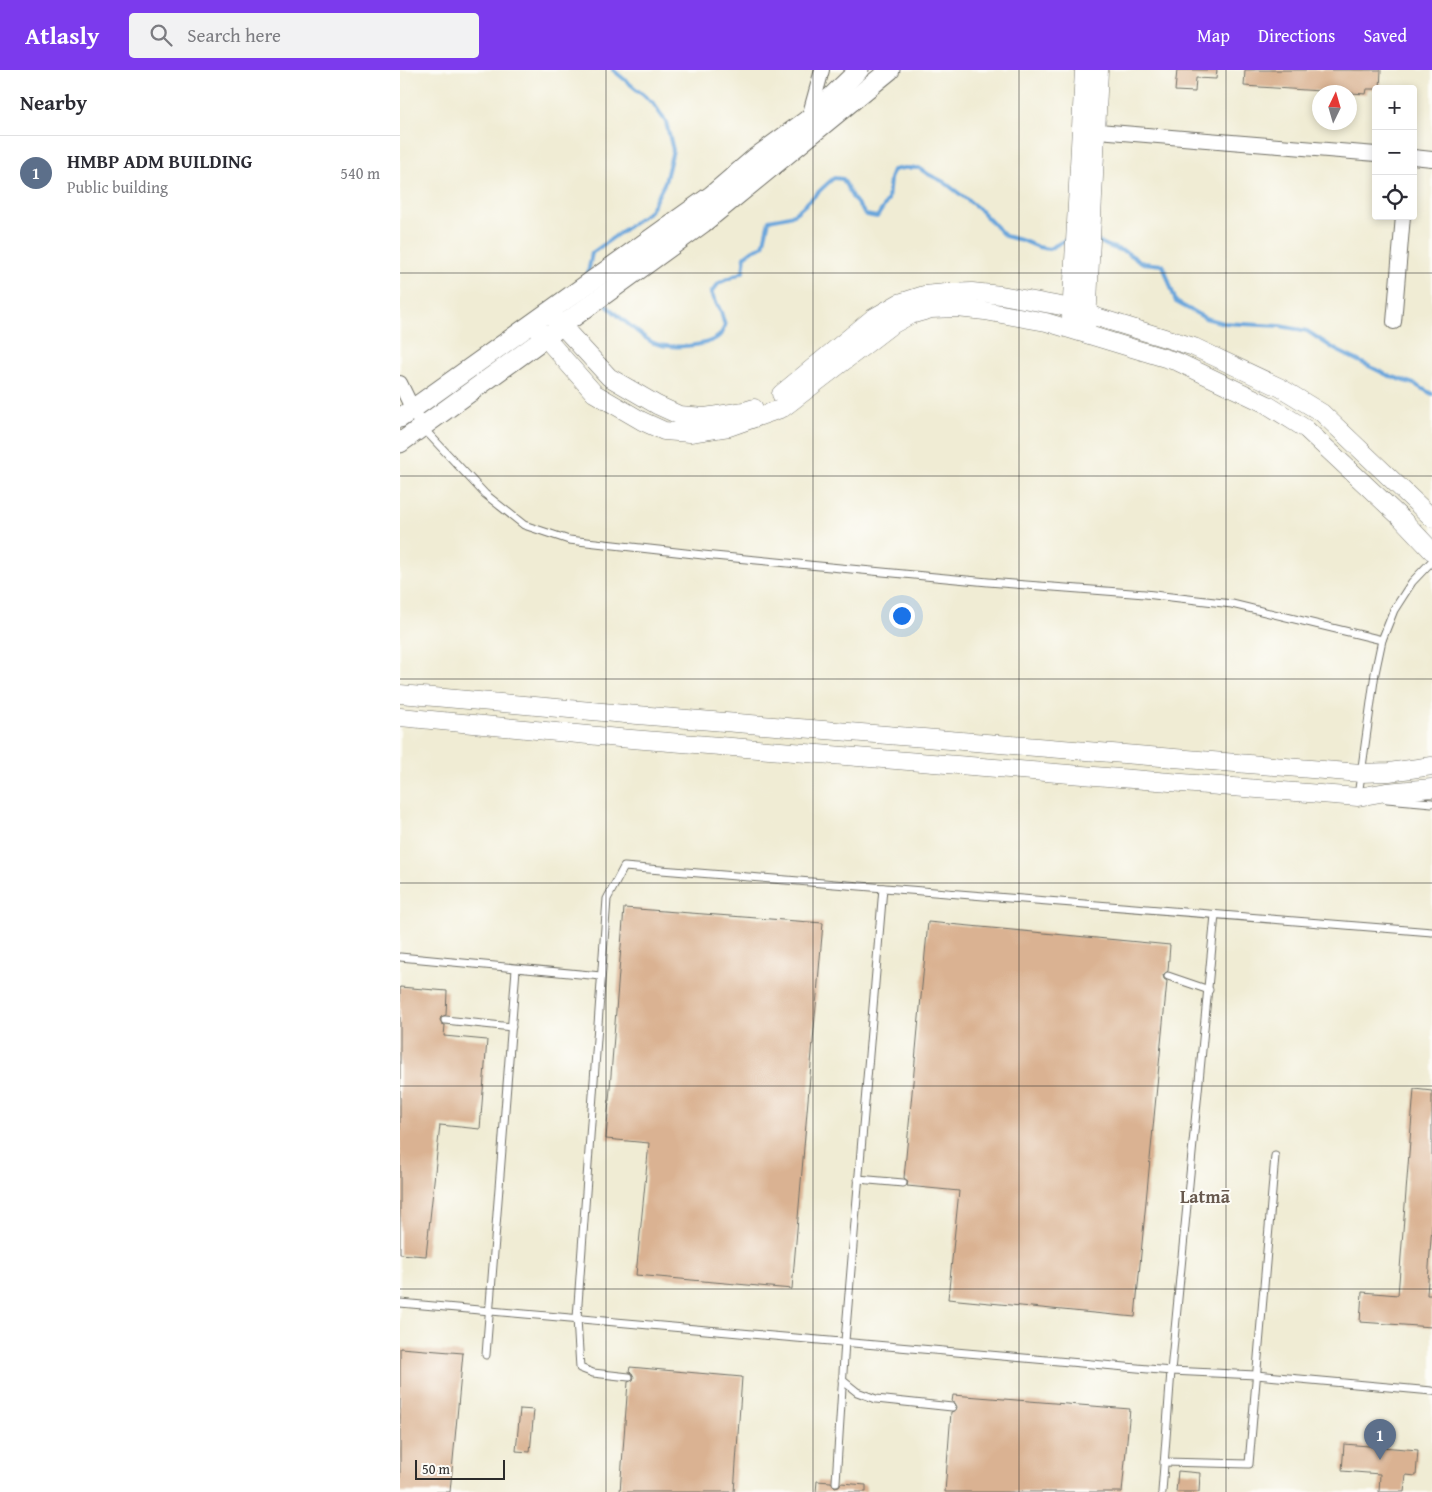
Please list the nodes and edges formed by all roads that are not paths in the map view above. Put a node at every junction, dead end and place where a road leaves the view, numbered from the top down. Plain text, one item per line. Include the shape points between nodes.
1 (822, 70) edge
2 (859, 70) edge
3 (890, 70) edge
4 (1084, 70) edge
5 (1099, 70) edge
6 (808, 118) junction
7 (1088, 131) junction
8 (1372, 154) edge
9 (1417, 157) edge
10 (1432, 159) edge
11 (1403, 220) edge
12 (611, 278) junction
13 (1079, 312) junction
14 (556, 318) junction
15 (1394, 322) dead end
16 (533, 324) junction
17 (1078, 332) junction
18 (545, 338) junction
19 (400, 383) edge
20 (406, 413) edge
21 (422, 427) junction
22 (400, 443) edge
23 (1432, 518) edge
24 (1432, 551) edge
25 (1432, 561) edge
26 (1382, 640) junction
27 (400, 694) edge
28 (400, 717) edge
29 (1432, 766) edge
30 (1361, 773) junction
31 (1432, 788) edge
32 (1358, 797) junction
33 (1432, 803) edge
34 (883, 888) junction
35 (1215, 915) junction
36 (1432, 932) edge
37 (400, 957) edge
38 (516, 969) junction
39 (601, 976) junction
40 (1168, 976) dead end
41 (1209, 990) junction
42 (445, 1020) dead end
43 (512, 1027) junction
44 (1275, 1156) dead end
45 (858, 1179) junction
46 (903, 1182) dead end
47 (400, 1302) edge
48 (490, 1310) junction
49 (577, 1318) junction
50 (845, 1341) junction
51 (486, 1355) dead end
52 (1171, 1370) junction
53 (1256, 1375) junction
54 (629, 1376) dead end
55 (842, 1380) junction
56 (1432, 1391) edge
57 (952, 1407) dead end
58 (1164, 1462) junction
59 (836, 1482) dead end
60 (1162, 1492) edge

1 - 6 street
2 - 6 main road
3 - 12 main road via 704,223
4 - 7 street
5 - 7 street
6 - 12 main road
7 - 8 street
7 - 13 street
9 - 10 street
11 - 15 street
12 - 14 main road
13 - 14 street via 1000,295 972,292 924,295 899,303 873,318 770,403 705,417 679,415 609,377
13 - 17 street
13 - 23 street via 1194,346 1281,388 1322,413
14 - 16 main road
14 - 18 main road
16 - 18 street
16 - 20 main road
17 - 18 street via 1046,322 985,311 957,308 924,310 890,326 783,408 729,427 690,433 664,431 594,393
17 - 24 street via 1178,362 1266,404 1306,429
18 - 21 main road
19 - 20 street
20 - 21 street
21 - 22 main road
21 - 26 lane via 485,494 524,525 569,540 1232,604
25 - 26 lane via 1398,603
26 - 30 lane
27 - 30 street
28 - 32 street via 619,738
29 - 30 street
30 - 32 lane
31 - 32 street
32 - 33 lane
34 - 35 lane
34 - 39 lane via 624,867 607,899
34 - 45 lane
35 - 36 lane
35 - 41 lane
37 - 38 lane
38 - 39 lane
38 - 43 lane
39 - 49 lane
40 - 41 lane
41 - 52 lane
42 - 43 lane
43 - 48 lane
44 - 53 lane
45 - 46 lane
45 - 50 lane
47 - 48 lane
48 - 49 lane
48 - 51 lane
49 - 50 lane
49 - 54 lane via 580,1368
50 - 52 lane
50 - 55 lane
52 - 53 lane
52 - 58 lane
53 - 56 lane
53 - 58 lane via 1249,1464
55 - 57 lane via 857,1392 876,1399
55 - 59 lane
58 - 60 lane

